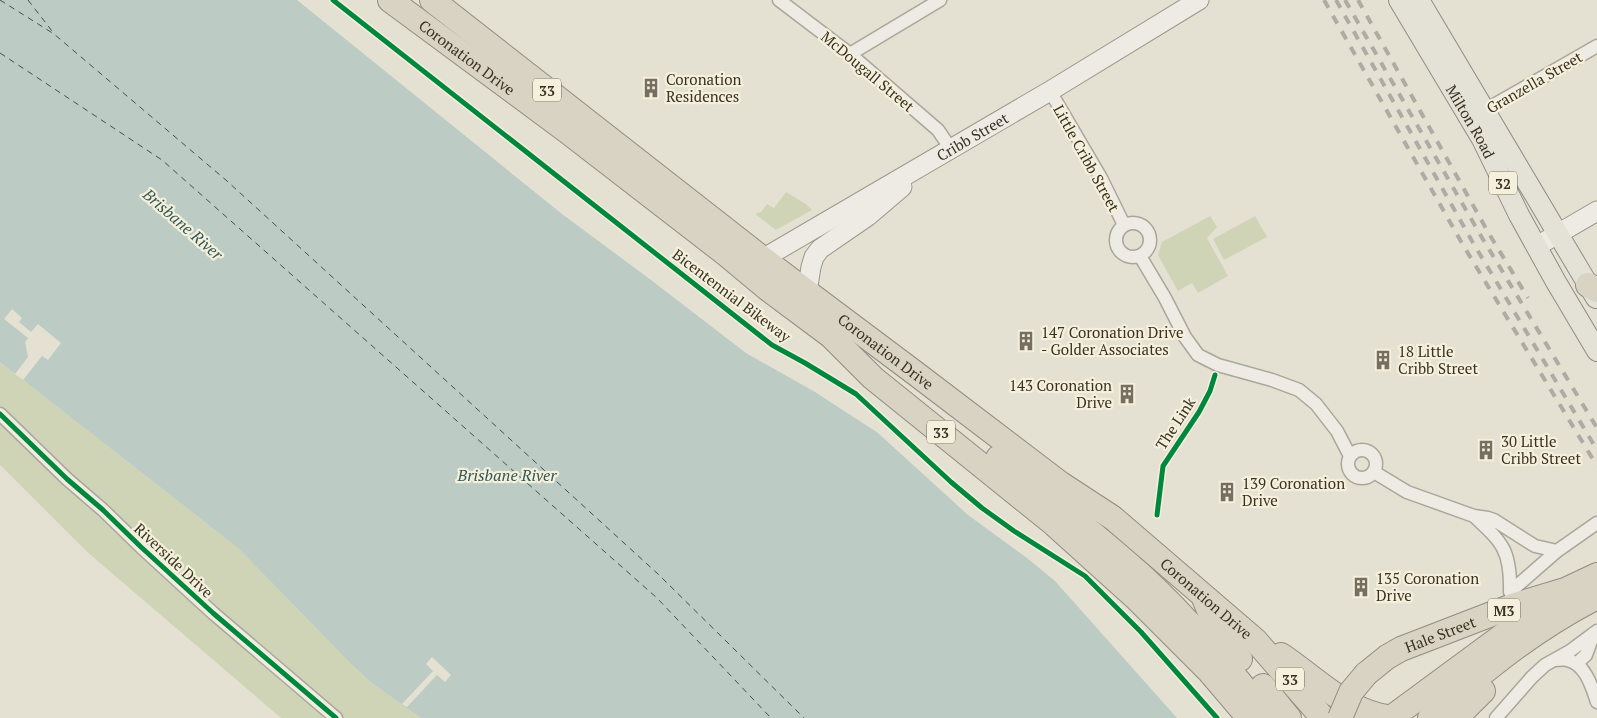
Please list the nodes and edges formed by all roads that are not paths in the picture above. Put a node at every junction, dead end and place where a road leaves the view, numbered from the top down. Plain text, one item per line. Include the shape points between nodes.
1 (390, 0) edge
2 (432, 0) edge
3 (779, 0) edge
4 (940, 0) edge
5 (1199, 0) edge
6 (1399, 0) edge
7 (1419, 0) edge
8 (1178, 5) edge
9 (1597, 46) edge
10 (850, 54) junction
11 (1050, 90) junction
12 (1478, 114) junction
13 (951, 149) junction
14 (929, 162) junction
15 (1597, 211) edge
16 (1124, 225) junction
17 (1558, 234) junction
18 (1537, 246) junction
19 (1140, 256) junction
20 (754, 264) junction
21 (807, 292) junction
22 (1594, 292) edge
23 (831, 336) junction
24 (1597, 351) edge
25 (0, 414) edge
26 (1350, 456) junction
27 (1374, 472) junction
28 (1474, 516) junction
29 (1597, 523) edge
30 (1557, 551) junction
31 (1597, 575) edge
32 (1565, 590) junction
33 (1510, 592) junction
34 (1202, 593) junction
35 (1597, 597) edge
36 (1538, 631) junction
37 (1596, 632) edge
38 (1443, 633) junction
39 (1203, 640) junction
40 (1255, 640) junction
41 (1554, 660) junction
42 (1576, 664) junction
43 (1597, 702) edge
44 (336, 718) edge
45 (1249, 718) edge
46 (1258, 718) edge
47 (1268, 718) edge
48 (1289, 718) edge
49 (1323, 718) edge
50 (1340, 718) edge
51 (1392, 718) edge
52 (1430, 718) edge
53 (1456, 718) edge
54 (1496, 718) edge

1 - 20 highway, Coronation Drive / 33
2 - 20 highway, Coronation Drive / 33
3 - 10 street, McDougall Street
4 - 10 street
5 - 8 street, Cribb Street
6 - 12 main road, Milton Road / 32
7 - 12 main road, Milton Road / 32
8 - 11 street, Cribb Street
9 - 12 street, Granzella Street
10 - 13 street, McDougall Street via 938,130
11 - 13 street, Cribb Street
11 - 16 street, Little Cribb Street
12 - 17 main road, Milton Road / 32
12 - 18 main road, Milton Road / 32 via 1490,154
13 - 14 street, Cribb Street
14 - 20 street, Cribb Street
14 - 21 street via 882,205 820,249 814,257
15 - 17 street
16 - 19 street, Little Cribb Street via 1117,234 1118,249 1128,257
16 - 19 street, Little Cribb Street via 1138,224 1148,232 1150,243
17 - 18 street
17 - 22 main road, Milton Road / 32
18 - 24 main road, Milton Road / 32
19 - 26 street via 1198,355 1218,365 1299,390 1316,404 1337,431
20 - 21 highway, Coronation Drive / 33
20 - 23 highway, Coronation Drive / 33 via 768,289
21 - 34 highway, Coronation Drive / 33 via 1061,484 1113,518
23 - 39 highway via 878,365 1038,488 1143,577
23 - 45 highway, Coronation Drive / 33 via 873,378 1054,524 1136,598 1203,665
25 - 44 street, Riverside Drive via 205,606
26 - 27 street via 1348,465 1356,477 1366,478
26 - 27 street via 1358,450 1371,452 1377,464
27 - 28 street via 1407,492
28 - 30 street via 1494,520 1536,546
28 - 33 street via 1503,546 1510,569
29 - 30 street
30 - 33 street
31 - 32 highway, Hale Street / M3
32 - 38 highway, Hale Street / M3
32 - 51 highway
33 - 38 highway
34 - 40 highway, Coronation Drive / 33
34 - 48 highway via 1217,630
35 - 36 highway, M3
36 - 52 highway via 1485,669
36 - 53 highway, M3 via 1525,652
37 - 41 street
37 - 42 street via 1586,655
38 - 50 highway, Hale Street / M3, bridge via 1387,656 1351,692
39 - 46 street
39 - 47 highway
40 - 49 highway, Coronation Drive / 33
40 - 51 highway via 1356,708
41 - 42 street
41 - 54 street via 1532,677
42 - 43 street via 1590,682

